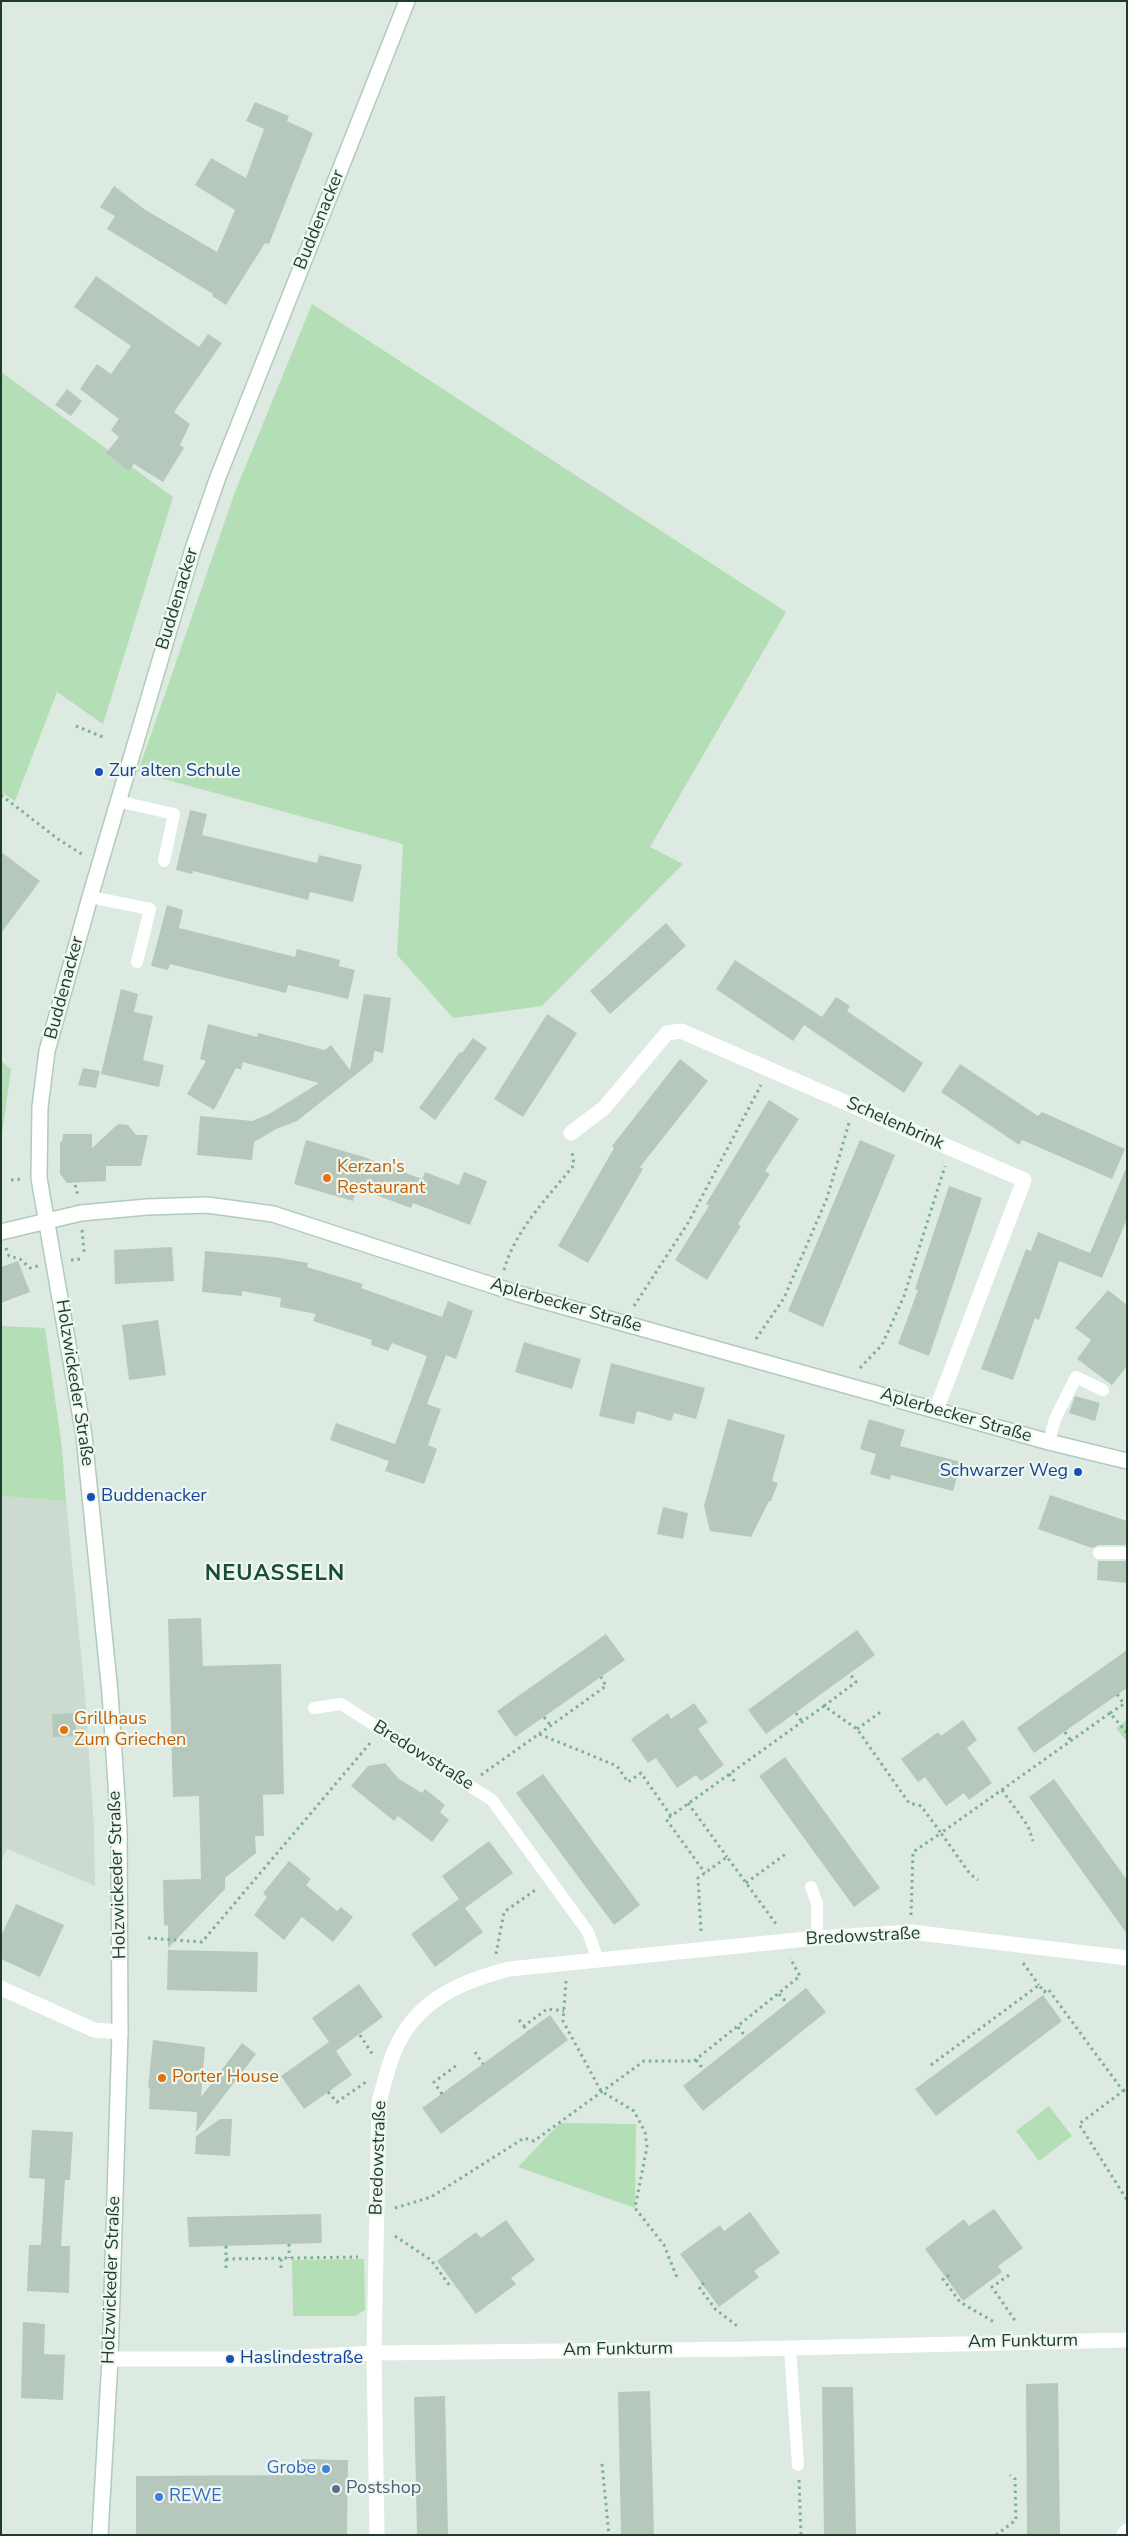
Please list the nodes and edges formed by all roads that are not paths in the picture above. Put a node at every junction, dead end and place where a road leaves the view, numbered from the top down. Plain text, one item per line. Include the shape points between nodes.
1 (407, 1) edge
2 (117, 802) junction
3 (164, 862) dead end
4 (90, 897) junction
5 (137, 962) dead end
6 (571, 1133) road end
7 (46, 1220) junction
8 (2, 1236) edge
9 (1103, 1390) dead end
10 (936, 1410) junction
11 (1049, 1442) junction
12 (1127, 1461) edge
13 (1100, 1553) dead end
14 (1127, 1553) edge
15 (314, 1708) dead end
16 (811, 1888) dead end
17 (817, 1938) junction
18 (1127, 1958) edge
19 (598, 1960) junction
20 (2, 1991) edge
21 (120, 2032) junction
22 (1127, 2340) edge
23 (790, 2348) junction
24 (374, 2353) junction
25 (110, 2359) junction
26 (798, 2466) road end
27 (1127, 2531) edge
28 (100, 2535) edge
29 (377, 2535) edge
30 (1124, 2535) edge

1 - 2 main road, Buddenacker via 218,477 193,549
2 - 3 lane via 174,814
2 - 4 main road, Buddenacker
4 - 5 lane via 150,909
4 - 7 main road, Buddenacker via 47,1051 40,1108 39,1178
6 - 10 main road, Schelenbrink via 604,1108 668,1034 681,1031 1024,1180
7 - 8 main road, Aplerbecker Straße
7 - 10 main road, Aplerbecker Straße via 92,1211 207,1205 273,1214 519,1294
7 - 21 main road, Holzwickeder Straße via 84,1436 110,1693 119,1828
9 - 11 lane via 1076,1377 1055,1419
10 - 11 main road, Aplerbecker Straße
11 - 12 main road, Aplerbecker Straße
13 - 14 lane
15 - 19 lane, Bredowstraße via 341,1704 492,1800 588,1932
16 - 17 lane via 817,1903
17 - 18 main road, Bredowstraße via 911,1932
17 - 19 main road, Bredowstraße
19 - 24 main road, Bredowstraße via 509,1969 469,1980 448,1990 420,2013 402,2037 388,2068 379,2102
20 - 21 main road via 94,2030
21 - 25 main road, Holzwickeder Straße
22 - 23 main road, Am Funkturm
23 - 24 main road, Am Funkturm
23 - 26 lane
24 - 25 main road, Am Funkturm via 262,2359
24 - 29 main road
25 - 28 main road, Holzwickeder Straße
27 - 30 main road

